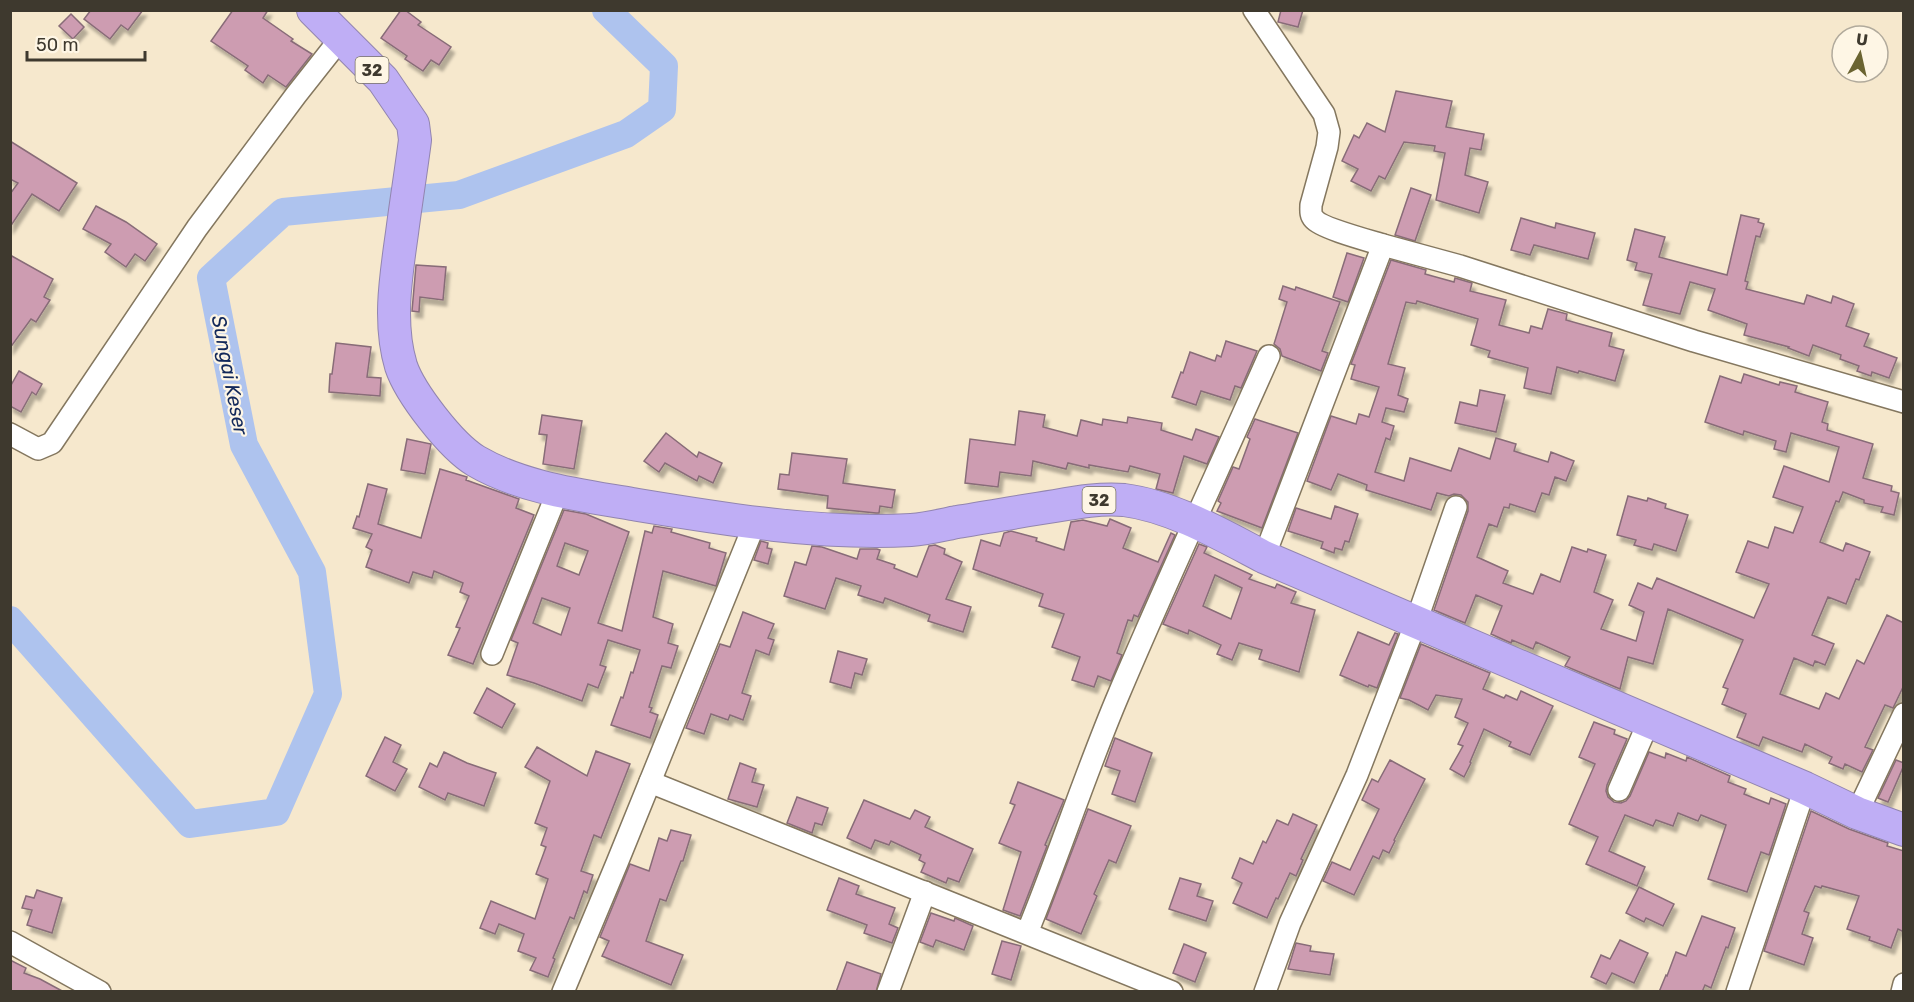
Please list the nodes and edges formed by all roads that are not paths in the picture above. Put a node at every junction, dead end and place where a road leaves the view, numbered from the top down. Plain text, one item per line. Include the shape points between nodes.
1 (313, 10) edge
2 (1254, 10) edge
3 (341, 38) junction
4 (1383, 245) junction
5 (1269, 356) dead end
6 (1904, 402) edge
7 (10, 434) edge
8 (558, 491) junction
9 (1456, 507) dead end
10 (1195, 523) junction
11 (755, 524) junction
12 (1264, 557) junction
13 (1416, 622) junction
14 (492, 654) dead end
15 (1904, 714) edge
16 (1649, 721) junction
17 (650, 782) junction
18 (1805, 788) junction
19 (1619, 790) dead end
20 (1857, 813) junction
21 (1904, 830) edge
22 (925, 892) junction
23 (1028, 933) junction
24 (10, 942) edge
25 (1904, 984) edge
26 (100, 992) edge
27 (563, 992) edge
28 (888, 992) edge
29 (1172, 992) edge
30 (1265, 992) edge
31 (1737, 992) edge
32 (1902, 992) edge

1 - 3 highway, 32
2 - 4 street via 1324,114 1329,132 1311,205 1314,220
3 - 7 street via 197,228 52,443 38,449
3 - 8 highway, 32 via 383,80 413,124 416,140 394,305 394,336 402,368 417,398 472,459 490,469
4 - 6 street
4 - 12 street
5 - 10 street
8 - 11 highway, 32
8 - 14 street
9 - 13 street
10 - 11 highway, 32 via 1166,510 1103,499 913,530
10 - 12 highway, 32
10 - 23 street via 1118,696
11 - 17 street
12 - 13 highway, 32
13 - 16 highway, 32
13 - 30 street via 1357,775 1290,923
15 - 20 street
16 - 18 highway, 32
16 - 19 street
17 - 22 street
17 - 27 street
18 - 20 highway, 32
18 - 31 street
20 - 21 highway, 32
22 - 23 street
22 - 28 street
23 - 29 street
24 - 26 street
25 - 32 street

